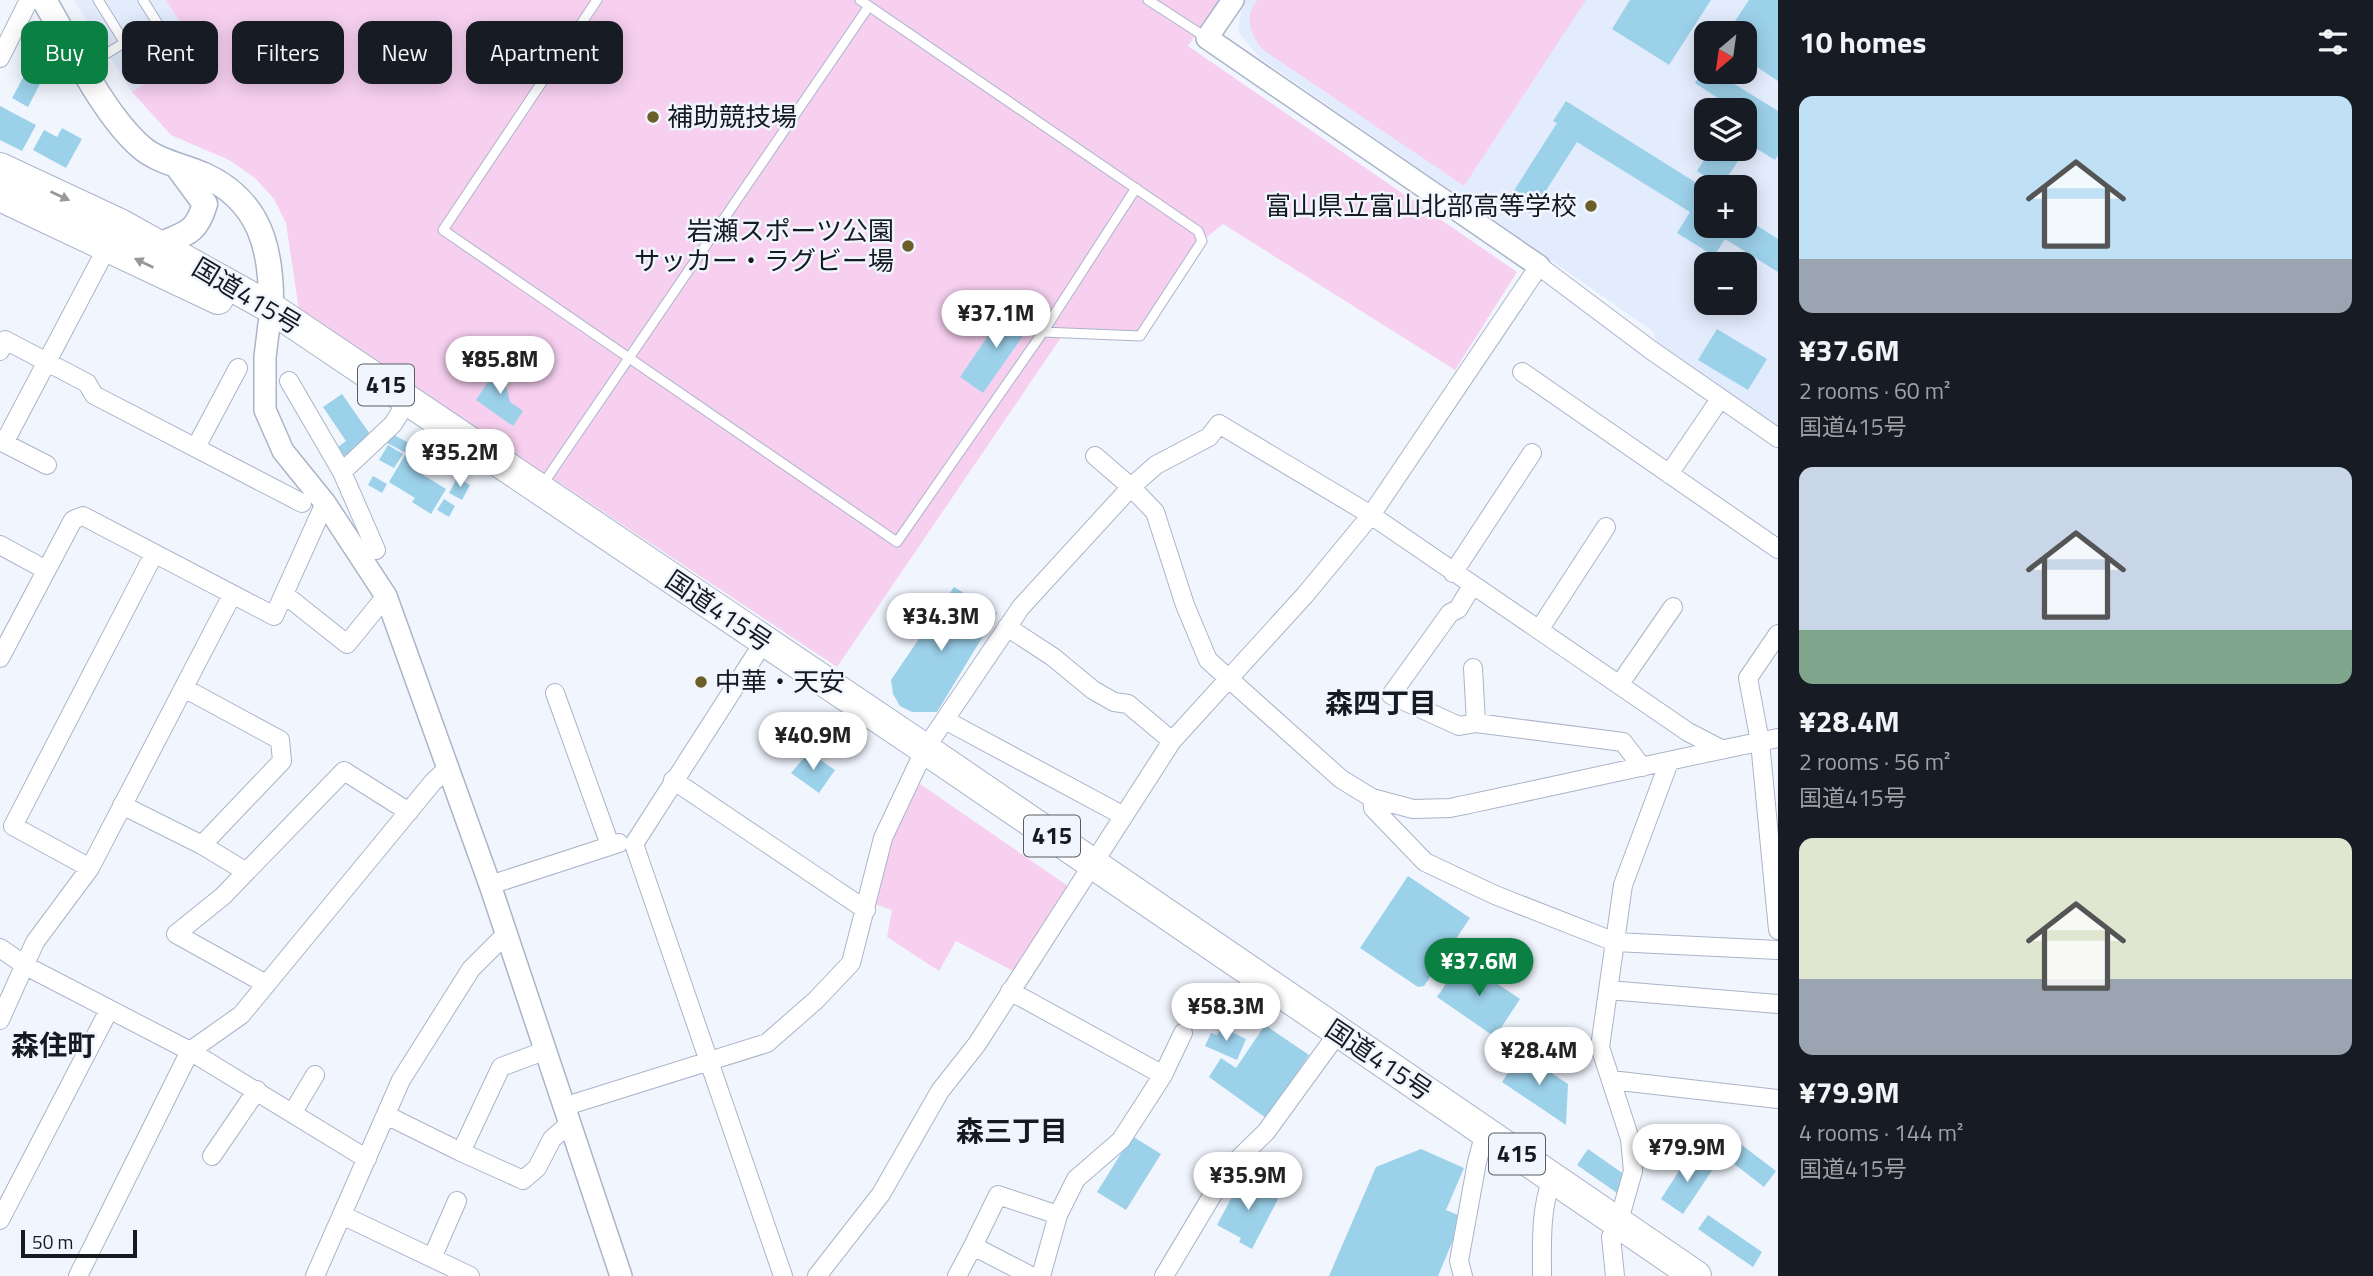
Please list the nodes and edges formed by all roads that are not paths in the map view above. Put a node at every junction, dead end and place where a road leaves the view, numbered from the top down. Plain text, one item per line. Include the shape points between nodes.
1 (29, 0) edge
2 (44, 0) edge
3 (98, 0) edge
4 (143, 0) edge
5 (597, 0) edge
6 (860, 0) edge
7 (1148, 0) edge
8 (1233, 0) edge
9 (869, 6) junction
10 (57, 21) edge
11 (156, 21) edge
12 (1207, 38) junction
13 (122, 40) edge
14 (0, 58) edge
15 (94, 84) edge
16 (177, 166) junction
17 (0, 168) edge
18 (1136, 188) junction
19 (0, 196) edge
20 (114, 235) junction
21 (159, 245) junction
22 (1539, 266) junction
23 (270, 319) junction
24 (1042, 332) junction
25 (2, 343) edge
26 (627, 359) junction
27 (46, 362) junction
28 (238, 368) dead end
29 (1522, 372) dead end
30 (289, 381) dead end
31 (1720, 398) junction
32 (405, 407) junction
33 (1778, 438) edge
34 (2, 442) edge
35 (196, 447) junction
36 (1532, 453) dead end
37 (1095, 456) dead end
38 (47, 465) dead end
39 (298, 471) junction
40 (342, 472) junction
41 (1670, 474) junction
42 (1131, 487) junction
43 (540, 488) junction
44 (276, 489) junction
45 (302, 503) dead end
46 (325, 503) junction
47 (1371, 515) junction
48 (1606, 527) dead end
49 (0, 545) edge
50 (1778, 549) edge
51 (376, 550) dead end
52 (154, 554) junction
53 (46, 570) junction
54 (1453, 573) junction
55 (1472, 586) junction
56 (232, 594) junction
57 (284, 594) junction
58 (386, 596) junction
59 (1673, 607) dead end
60 (1007, 627) junction
61 (1539, 630) junction
62 (1778, 634) edge
63 (1, 652) edge
64 (756, 654) junction
65 (1473, 668) dead end
66 (1228, 678) junction
67 (1619, 685) junction
68 (184, 688) junction
69 (555, 693) dead end
70 (944, 720) junction
71 (1476, 723) junction
72 (1778, 738) edge
73 (1172, 741) junction
74 (1760, 741) junction
75 (1719, 748) junction
76 (921, 757) junction
77 (1669, 762) junction
78 (1642, 767) junction
79 (448, 768) junction
80 (673, 780) junction
81 (1372, 798) junction
82 (122, 805) junction
83 (409, 812) junction
84 (1122, 815) junction
85 (636, 837) junction
86 (202, 845) junction
87 (610, 845) junction
88 (1774, 850) edge
89 (90, 868) junction
90 (1087, 870) junction
91 (245, 871) junction
92 (490, 885) junction
93 (866, 910) junction
94 (1778, 930) edge
95 (505, 935) junction
96 (1615, 942) junction
97 (0, 948) edge
98 (1778, 950) edge
99 (26, 966) junction
100 (267, 984) junction
101 (1608, 990) junction
102 (1010, 992) junction
103 (1778, 1004) edge
104 (109, 1010) junction
105 (0, 1020) edge
106 (1183, 1033) dead end
107 (1334, 1039) junction
108 (190, 1051) junction
109 (544, 1051) junction
110 (709, 1064) junction
111 (315, 1075) dead end
112 (1163, 1075) junction
113 (1611, 1080) junction
114 (257, 1090) junction
115 (1778, 1099) edge
116 (293, 1112) junction
117 (386, 1115) junction
118 (566, 1116) junction
119 (1483, 1140) junction
120 (461, 1152) junction
121 (212, 1156) dead end
122 (367, 1159) junction
123 (1550, 1187) junction
124 (457, 1201) dead end
125 (1058, 1215) junction
126 (344, 1216) junction
127 (0, 1220) edge
128 (1615, 1230) junction
129 (973, 1246) junction
130 (432, 1258) junction
131 (78, 1276) edge
132 (315, 1276) edge
133 (470, 1276) edge
134 (621, 1276) edge
135 (783, 1276) edge
136 (817, 1276) edge
137 (957, 1276) edge
138 (1031, 1276) edge
139 (1041, 1276) edge
140 (1164, 1276) edge
141 (1462, 1276) edge
142 (1542, 1276) edge
143 (1615, 1276) edge
144 (1670, 1276) edge
145 (1696, 1276) edge

1 - 14 street
2 - 10 main road
3 - 13 lane
4 - 11 lane
5 - 26 lane via 443,230
6 - 9 lane
7 - 12 lane
8 - 12 street
9 - 18 lane
9 - 26 lane
12 - 22 street
15 - 16 main road via 142,148
16 - 21 main road via 205,204 193,230
16 - 23 main road via 230,189 262,229 271,279
17 -> 20 highway, 国道415号 / 415
18 - 24 lane
18 - 24 lane via 1198,231 1199,248 1140,336
19 - 20 highway, 国道415号 / 415
20 - 21 highway, 国道415号 / 415
23 -> 20 highway, 国道415号 / 415 via 221,301
20 - 27 street
21 - 23 highway, 国道415号 / 415
22 - 31 street
22 - 47 street
23 - 32 highway, 国道415号 / 415
23 - 39 street via 265,410 282,451
24 - 26 lane via 897,542
25 - 27 street
26 - 43 lane
27 - 34 street
27 - 35 street via 87,383 94,395
28 - 35 street
29 - 41 street
30 - 40 street
31 - 33 street
31 - 41 street
32 - 40 street
32 - 43 highway, 国道415号 / 415
32 - 64 highway, 国道415号 / 415
34 - 38 street
35 - 44 street
36 - 54 street
37 - 42 street
39 - 44 street
39 - 46 street
40 - 51 street
41 - 50 street
42 - 47 street via 1156,465 1209,436 1219,424
42 - 60 street
42 - 66 street via 1155,512 1208,660
43 - 76 highway, 国道415号 / 415
44 - 45 street
46 - 57 street
46 - 58 street
47 - 54 street
47 - 66 street
48 - 61 street
49 - 53 street
52 - 53 street via 83,516 73,520
52 - 56 street
52 - 89 street via 13,826
53 - 63 street
54 - 55 street
55 - 61 street
55 - 71 street via 1391,695 1459,726
56 - 57 street via 274,616
56 - 68 street
57 - 58 street via 347,643
58 - 79 street
59 - 67 street
60 - 70 street
60 - 73 street via 1093,690 1128,704
61 - 67 street
62 - 74 street via 1748,678
64 - 76 highway, 国道415号 / 415
64 - 80 street
65 - 71 street
66 - 73 street
66 - 81 street via 1341,779
67 - 75 street
68 - 82 street
68 - 86 street via 280,740 282,761
69 - 87 street
70 - 76 street
70 - 84 street
71 - 78 street via 1623,742
72 - 74 street
73 - 84 street
74 - 75 street
74 - 88 street
75 - 77 street
76 - 90 highway, 国道415号 / 415
76 - 93 street via 883,838
77 - 78 street
77 - 96 street via 1623,885
78 - 81 street via 1450,808 1413,809
79 - 83 street
79 - 92 street
80 - 85 street
80 - 93 street
81 - 96 street via 1373,808 1425,862
82 - 86 street
82 - 89 street
83 - 91 street via 344,771
83 - 100 street
84 - 90 street
85 - 87 street
85 - 110 street via 634,844
86 - 91 street
87 - 92 street
88 - 94 street
89 - 99 street via 35,942
90 - 102 street
90 - 107 highway, 国道415号 / 415
91 - 100 street via 223,896 176,934
92 - 95 street
93 - 110 street via 851,963 816,1000 767,1043
95 - 109 street
95 - 117 street via 471,970 401,1080
96 - 98 street
96 - 101 street
97 - 99 street
99 - 104 street
99 - 105 street
100 - 108 street via 242,1015
101 - 103 street
101 - 113 street via 1600,1047
102 - 112 street
102 - 136 street via 940,1091 881,1194
104 - 108 street
104 - 127 street
106 - 112 street
107 - 119 highway, 国道415号 / 415
107 - 140 street via 1266,1132 1228,1169
108 - 114 street
108 - 131 street
109 - 118 street
109 - 120 street via 501,1067
110 - 118 street
110 - 135 street
111 - 116 street
112 - 125 street via 1121,1140 1076,1179
113 - 115 street
113 - 128 street via 1630,1139 1633,1171
114 - 116 street
114 - 121 street
116 - 122 street
117 - 120 street
117 - 122 street
118 - 120 street via 537,1168 523,1180
118 - 134 street
119 - 123 highway, 国道415号 / 415
119 - 141 street via 1459,1261
122 - 126 street
123 - 128 highway, 国道415号 / 415
123 - 142 street via 1542,1236
124 - 130 street
125 - 129 street via 998,1195
125 - 139 street
126 - 130 street
126 - 132 street
128 - 143 street
128 - 144 highway, 国道415号 / 415
128 - 145 highway, 国道415号 / 415
129 - 137 street
129 - 138 street
130 - 133 street

